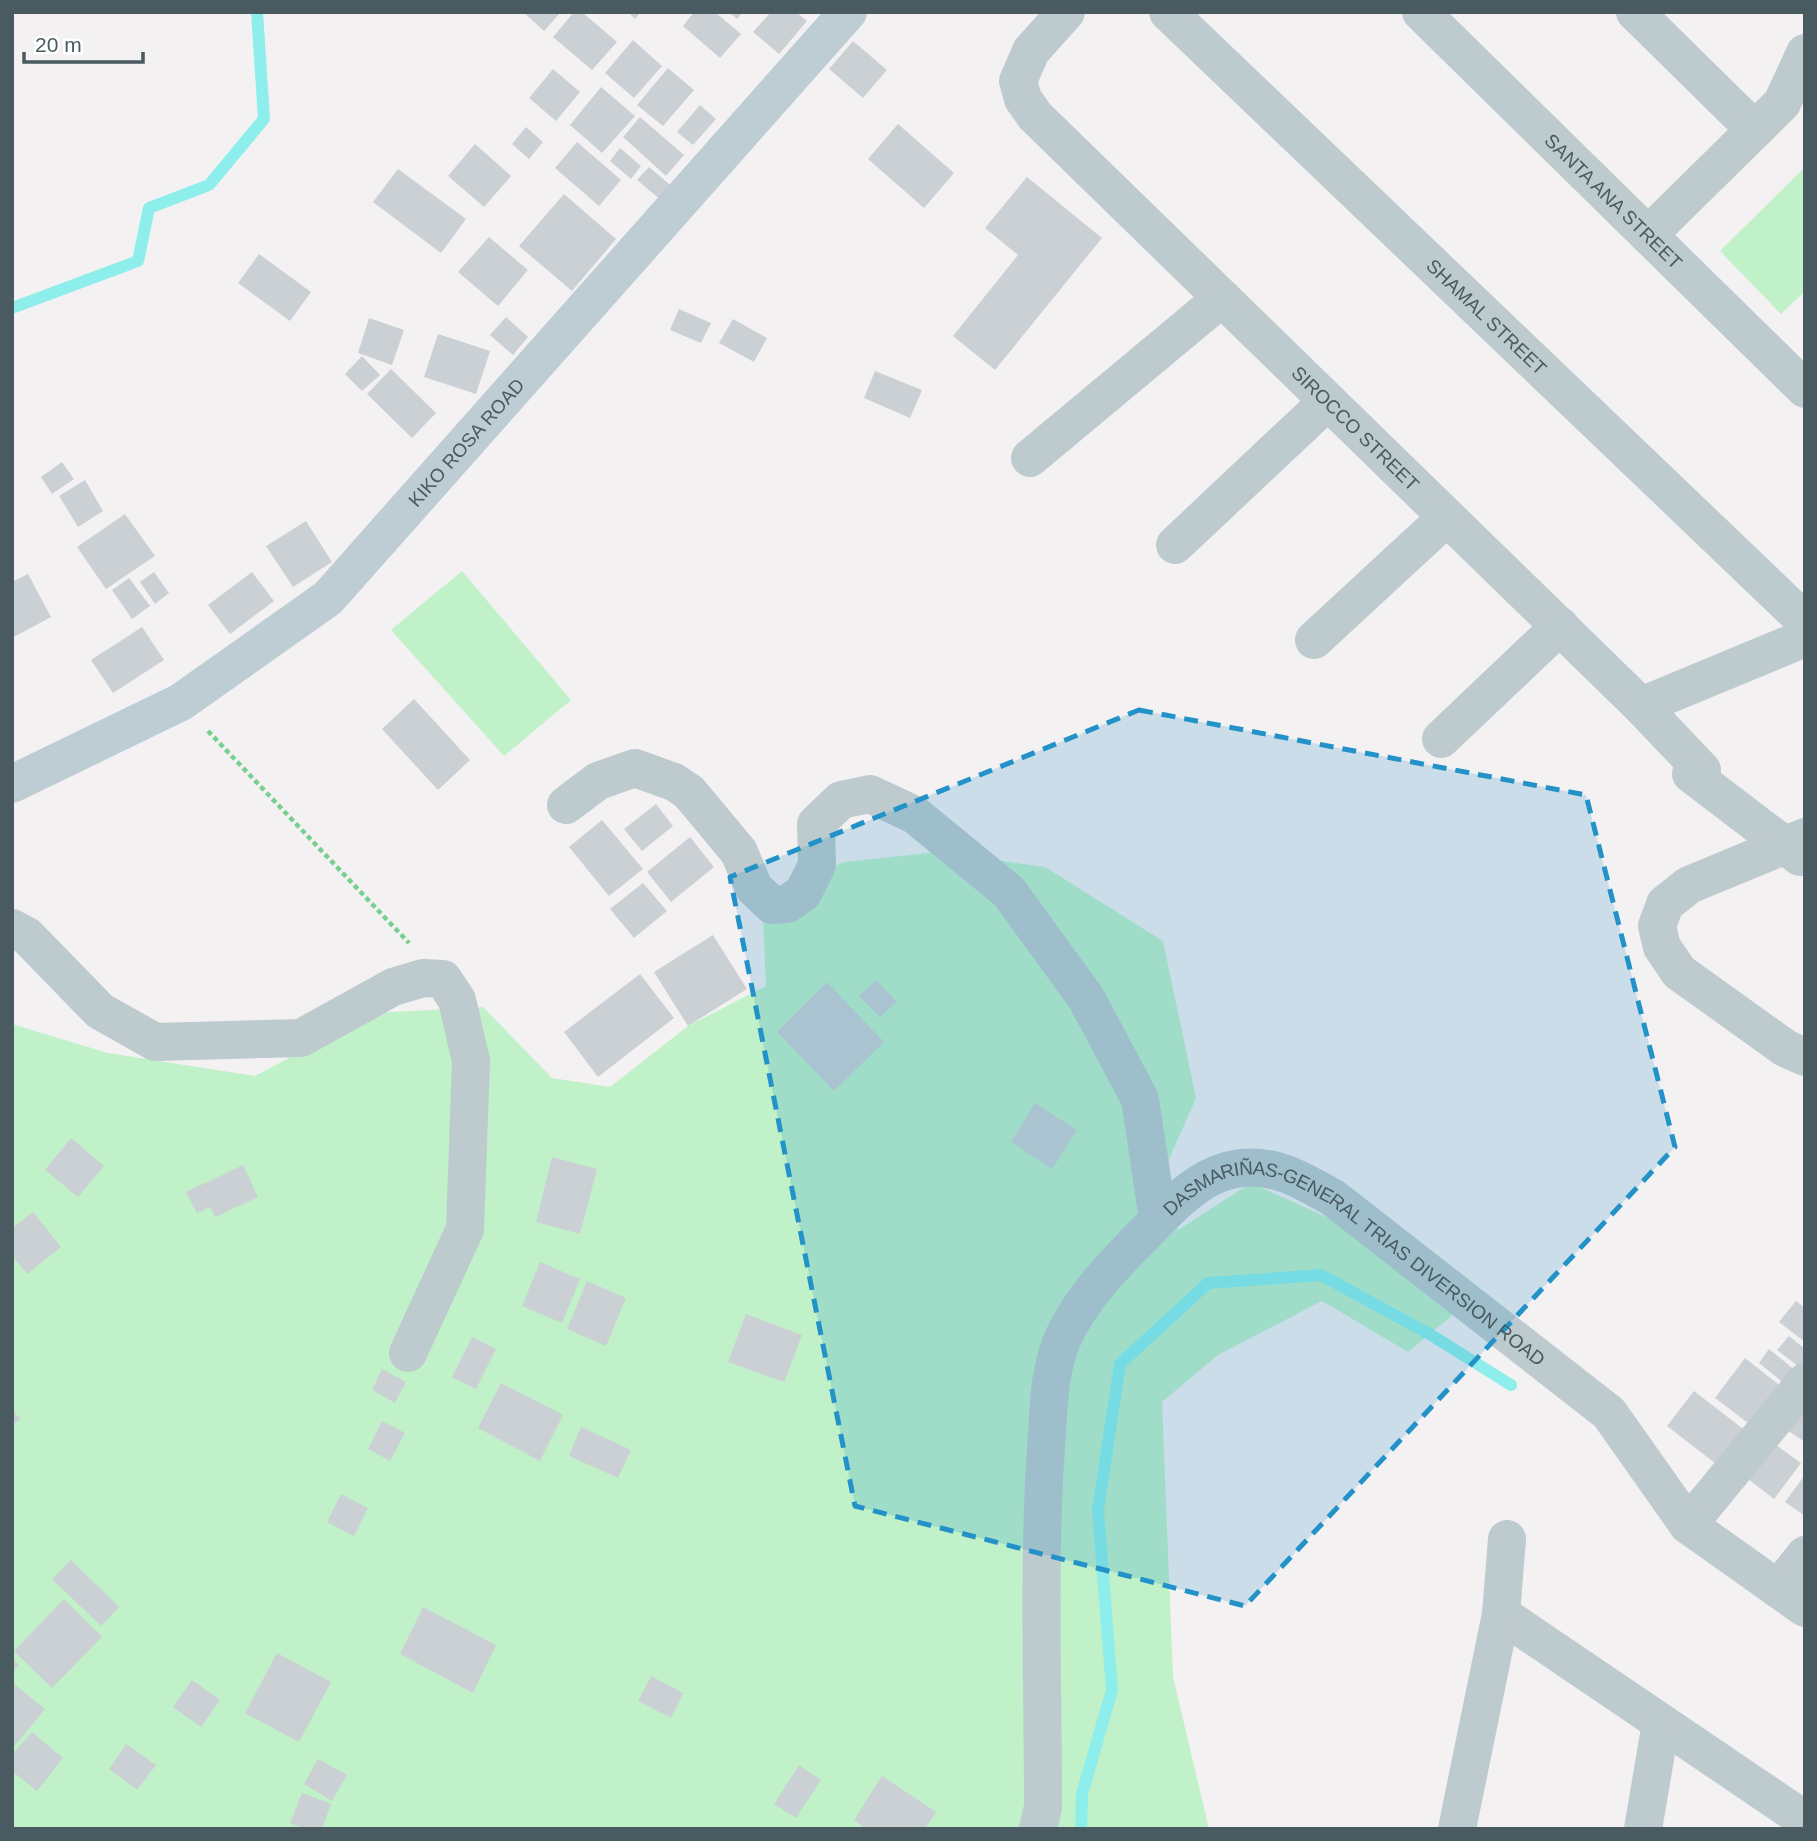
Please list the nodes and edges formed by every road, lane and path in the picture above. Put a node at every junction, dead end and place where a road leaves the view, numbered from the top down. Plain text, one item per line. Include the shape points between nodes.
1 (848, 12) edge
2 (1066, 12) edge
3 (1168, 12) edge
4 (1421, 12) edge
5 (1635, 12) edge
6 (1805, 53) edge
7 (1793, 100) edge
8 (1755, 130) junction
9 (1648, 235) junction
10 (1222, 298) junction
11 (1805, 389) edge
12 (1328, 401) junction
13 (1030, 458) dead end
14 (1447, 517) junction
15 (1175, 545) dead end
16 (1805, 621) edge
17 (1560, 626) junction
18 (1805, 638) edge
19 (1314, 640) dead end
20 (181, 702) junction
21 (1641, 706) junction
22 (1441, 739) dead end
23 (12, 784) edge
24 (566, 805) dead end
25 (1798, 847) edge
26 (12, 928) edge
27 (443, 979) junction
28 (1805, 1057) edge
29 (1158, 1219) junction
30 (408, 1353) dead end
31 (1805, 1382) edge
32 (1688, 1525) junction
33 (1507, 1539) dead end
34 (1805, 1555) edge
35 (1792, 1599) edge
36 (1501, 1615) junction
37 (1661, 1723) junction
38 (1805, 1820) edge
39 (1038, 1829) edge
40 (1457, 1829) edge
41 (1643, 1829) edge

1 - 20 street, KIKO ROSA ROAD via 328,598
2 - 10 street, SIROCCO STREET via 1031,51 1018,81 1023,99 1035,116
3 - 16 street, SHAMAL STREET
4 - 9 street, SANTA ANA STREET
5 - 8 street
6 - 7 street
7 - 8 street
8 - 9 street
9 - 11 street, SANTA ANA STREET
10 - 12 street, SIROCCO STREET
10 - 13 street
12 - 14 street, SIROCCO STREET
12 - 15 street
14 - 17 street, SIROCCO STREET
14 - 19 street
17 - 21 street, SIROCCO STREET
17 - 22 street
18 - 21 street
20 - 23 street, KIKO ROSA ROAD
20 - 27 path
21 - 25 street, SIROCCO STREET via 1696,772
24 - 29 street via 598,781 635,768 674,782 689,792 739,852 754,888 772,905 787,904 803,893 817,865 816,824 841,800 870,794 915,815 1009,892 1086,998 1140,1098
25 - 28 street via 1689,885 1665,904 1657,926 1662,947 1679,972 1785,1048
26 - 27 street via 27,936 100,1011 155,1042 301,1038 393,987 423,978
27 - 30 street via 457,1000 471,1061 465,1229
29 - 32 street, DASMARIÑAS-GENERAL TRIAS DIVERSION ROAD via 1206,1178 1249,1167 1280,1172 1332,1197 1609,1413
29 - 39 street, DASMARIÑAS-GENERAL TRIAS DIVERSION ROAD via 1083,1304 1052,1368 1042,1500 1043,1807
31 - 32 street
32 - 35 street, DASMARIÑAS-GENERAL TRIAS DIVERSION ROAD
33 - 36 street
34 - 35 street
36 - 37 street
36 - 40 street
37 - 38 street
37 - 41 street

